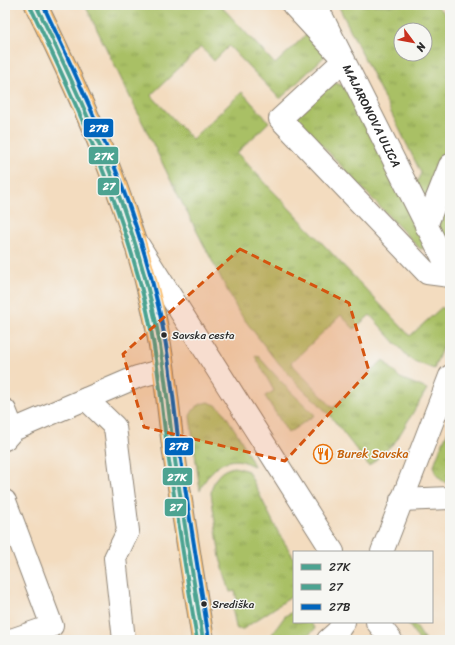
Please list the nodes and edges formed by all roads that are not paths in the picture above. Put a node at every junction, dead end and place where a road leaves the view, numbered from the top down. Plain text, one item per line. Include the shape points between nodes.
1 (36, 5) edge
2 (293, 5) edge
3 (316, 5) edge
4 (344, 60) junction
5 (450, 165) edge
6 (426, 226) junction
7 (135, 240) junction
8 (450, 272) edge
9 (450, 276) edge
10 (163, 370) junction
11 (450, 376) edge
12 (86, 399) junction
13 (8, 426) edge
14 (450, 498) edge
15 (5, 500) edge
16 (401, 500) junction
17 (332, 551) edge
18 (382, 551) edge
19 (343, 623) edge
20 (378, 623) edge
21 (55, 633) edge
22 (11, 640) edge
23 (124, 640) edge
24 (203, 640) edge
25 (328, 640) edge
26 (391, 640) edge

1 - 7 main road via 91,124
2 - 4 street
3 - 4 street, MAJARONOVA ULICA
4 - 6 street, MAJARONOVA ULICA
4 - 9 street via 280,119 427,273
5 - 6 street
6 - 8 street, MAJARONOVA ULICA
7 - 10 main road via 153,307
7 - 17 street
10 - 12 street via 137,377
10 - 24 main road
11 - 16 street
12 - 13 street
12 - 23 street via 115,427 128,531 115,558
14 - 16 street
15 - 21 street
16 - 18 street
19 - 25 street
20 - 26 street
21 - 22 street

